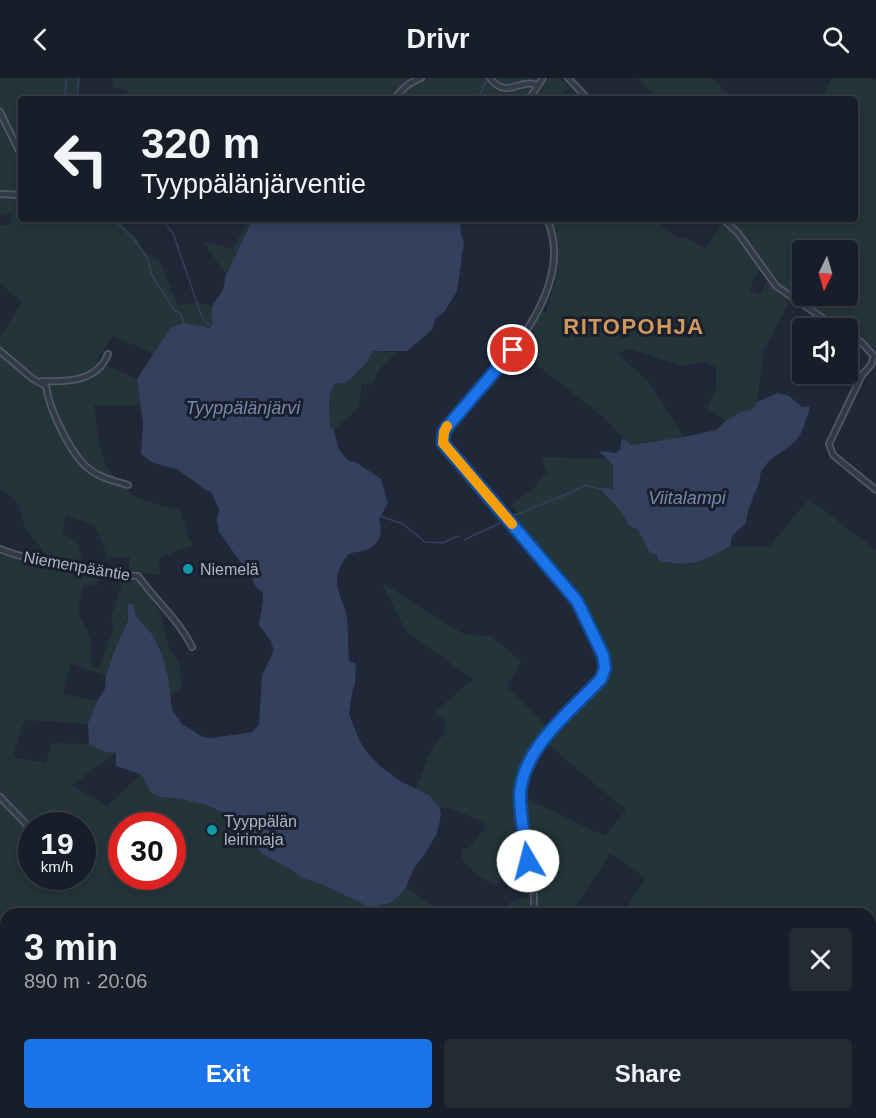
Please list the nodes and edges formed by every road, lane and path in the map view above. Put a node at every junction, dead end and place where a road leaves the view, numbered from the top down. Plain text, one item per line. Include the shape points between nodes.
1 (421, 78) edge
2 (490, 78) edge
3 (543, 78) edge
4 (568, 78) edge
5 (537, 85) junction
6 (396, 96) edge
7 (531, 96) edge
8 (585, 96) edge
9 (0, 112) edge
10 (18, 149) edge
11 (0, 194) edge
12 (18, 195) edge
13 (548, 222) edge
14 (726, 222) edge
15 (822, 318) edge
16 (858, 340) edge
17 (0, 351) edge
18 (108, 354) dead end
19 (39, 381) junction
20 (858, 383) edge
21 (858, 384) edge
22 (128, 485) dead end
23 (876, 490) edge
24 (0, 549) edge
25 (192, 647) dead end
26 (0, 797) edge
27 (18, 816) edge
28 (532, 908) edge

1 - 6 street via 401,88
2 - 5 street via 499,87
3 - 5 street
4 - 8 street
5 - 7 street
9 - 10 street
11 - 12 street
13 - 28 street via 554,260 537,316 442,438 447,449 577,601 604,662 601,679 538,746 524,773 521,815
14 - 15 street via 776,286
16 - 20 street via 874,356
17 - 19 street
18 - 19 street via 101,366 83,378
19 - 22 street via 46,386 62,432 87,468
21 - 23 street via 829,444 833,455
24 - 25 street, Niemenpääntie via 102,573 138,576
26 - 27 street

